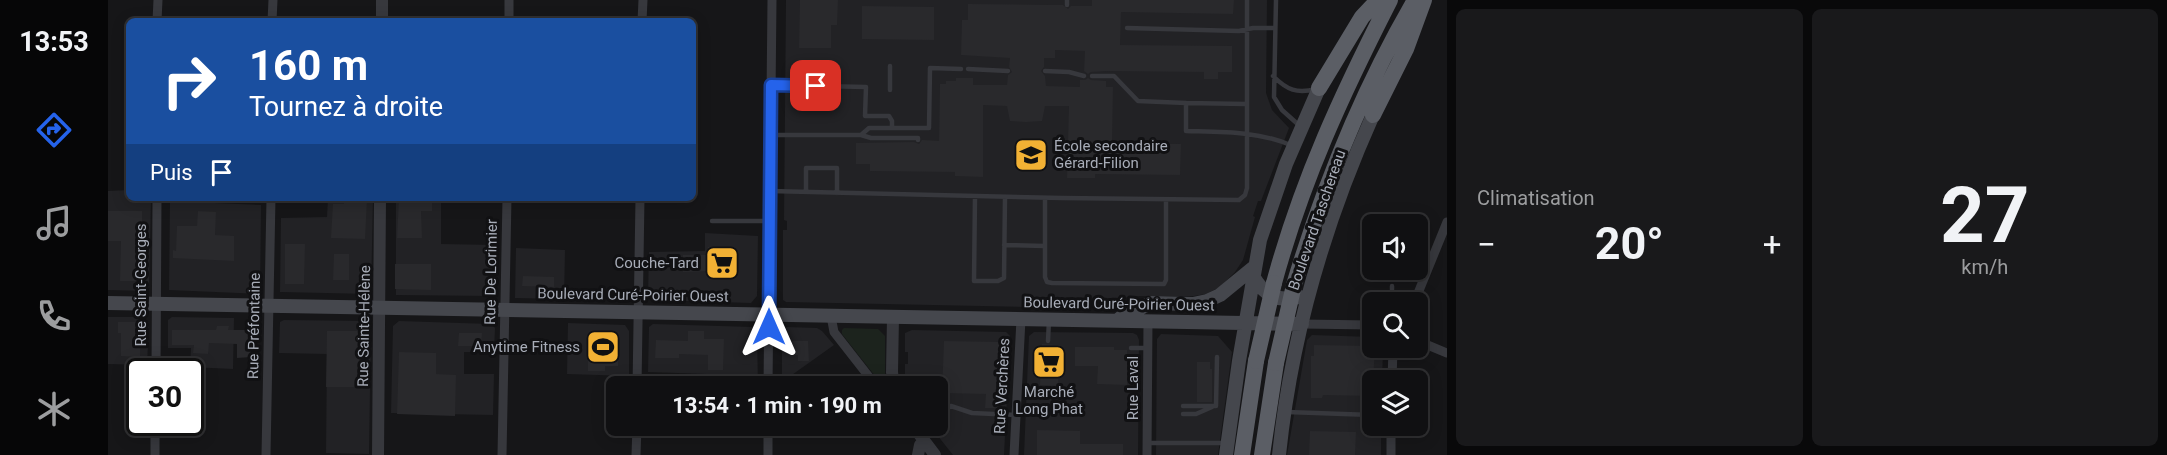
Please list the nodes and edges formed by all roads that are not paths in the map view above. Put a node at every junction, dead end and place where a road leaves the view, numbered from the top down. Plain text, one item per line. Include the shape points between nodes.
1 (158, 0) edge
2 (273, 0) edge
3 (382, 0) edge
4 (509, 0) edge
5 (643, 0) edge
6 (772, 0) edge
7 (1247, 0) edge
8 (1276, 0) edge
9 (1378, 0) edge
10 (1390, 0) edge
11 (1415, 0) edge
12 (1424, 0) edge
13 (158, 18) edge
14 (272, 18) edge
15 (382, 18) edge
16 (509, 18) edge
17 (642, 18) edge
18 (1127, 28) dead end
19 (1274, 28) junction
20 (1247, 29) junction
21 (890, 66) dead end
22 (961, 69) dead end
23 (968, 69) dead end
24 (1008, 70) dead end
25 (1045, 71) dead end
26 (1084, 76) dead end
27 (1092, 76) dead end
28 (1273, 76) junction
29 (771, 85) junction
30 (1319, 88) junction
31 (890, 90) dead end
32 (1186, 103) junction
33 (1246, 104) junction
34 (1373, 115) joint
35 (1301, 127) junction
36 (892, 128) junction
37 (1246, 133) junction
38 (770, 135) junction
39 (861, 135) junction
40 (918, 140) dead end
41 (1293, 146) junction
42 (770, 191) junction
43 (806, 191) junction
44 (837, 193) junction
45 (975, 196) junction
46 (1005, 197) junction
47 (1045, 198) junction
48 (1166, 200) junction
49 (157, 201) edge
50 (271, 201) edge
51 (380, 201) edge
52 (507, 201) edge
53 (640, 201) edge
54 (712, 221) dead end
55 (770, 221) junction
56 (1447, 222) edge
57 (1004, 245) junction
58 (1045, 246) junction
59 (1253, 272) junction
60 (1392, 286) dead end
61 (1392, 292) edge
62 (1418, 292) edge
63 (1309, 294) junction
64 (108, 303) edge
65 (156, 304) junction
66 (270, 306) junction
67 (379, 308) junction
68 (505, 309) junction
69 (638, 311) junction
70 (769, 314) junction
71 (831, 316) junction
72 (893, 317) junction
73 (1021, 319) junction
74 (1049, 320) junction
75 (1116, 321) junction
76 (1148, 321) junction
77 (1246, 323) junction
78 (1302, 324) junction
79 (1362, 325) edge
80 (1048, 341) dead end
81 (1428, 345) edge
82 (1131, 348) dead end
83 (1148, 348) junction
84 (1447, 353) edge
85 (1240, 354) junction
86 (1217, 357) dead end
87 (156, 358) edge
88 (1294, 358) junction
89 (637, 376) edge
90 (768, 376) edge
91 (868, 376) edge
92 (893, 376) edge
93 (1183, 406) dead end
94 (1216, 406) junction
95 (948, 408) edge
96 (1285, 412) junction
97 (1183, 414) dead end
98 (1016, 415) junction
99 (1362, 415) edge
100 (155, 436) edge
101 (637, 436) edge
102 (768, 436) edge
103 (1391, 436) edge
104 (924, 437) joint
105 (1147, 443) junction
106 (1226, 449) edge
107 (933, 454) edge
108 (155, 455) edge
109 (266, 455) edge
110 (378, 455) edge
111 (502, 455) edge
112 (636, 455) edge
113 (768, 455) edge
114 (918, 455) edge
115 (1014, 455) edge
116 (1147, 455) edge
117 (1242, 455) edge
118 (1262, 455) edge
119 (1279, 455) edge
120 (1390, 455) edge

1 - 13 street
2 - 14 street
3 - 15 street
4 - 16 street
5 - 17 street
6 - 29 street
7 - 20 lane
8 - 19 lane
9 - 30 highway via 1362,17
10 - 117 highway, Boulevard Taschereau, bridge via 1321,144 1296,211 1256,361
11 - 118 highway, Boulevard Taschereau, bridge via 1380,63 1326,186 1294,285 1276,363
12 - 34 highway via 1406,49
18 - 20 lane
19 - 20 lane
19 - 28 lane
20 - 33 lane
21 - 31 lane
22 - 36 lane via 930,68 928,128
23 - 24 lane
25 - 26 lane
27 - 32 lane via 1114,76 1138,101
28 - 30 lane via 1295,92
28 - 35 lane via 1277,103
29 - 36 lane via 866,87 865,116 889,116
29 - 38 street
30 - 35 main road
32 - 33 lane
32 - 37 lane via 1186,131
33 - 37 lane
34 - 63 main road, Boulevard Taschereau via 1340,196
35 - 41 main road
36 - 39 lane via 869,128
37 - 41 lane
37 - 48 lane via 1247,188 1243,197 1233,201
38 - 39 lane
38 - 42 street
39 - 40 lane
41 - 59 main road via 1264,225
42 - 43 lane
42 - 55 street
43 - 44 lane
43 - 44 lane via 806,168 837,168
44 - 45 lane
45 - 46 lane
45 - 57 lane via 974,281 1003,279
46 - 47 lane
46 - 57 lane
47 - 48 lane
47 - 58 lane
48 - 58 lane via 1163,285 1049,283 1045,277
49 - 65 street, Rue Saint-Georges
50 - 66 street, Rue Préfontaine
51 - 67 street, Rue Sainte-Hélène
52 - 68 street, Rue De Lorimier
53 - 69 street
54 - 55 lane
55 - 70 street
56 - 62 street
57 - 58 lane
59 - 63 main road via 1264,292 1274,297
59 - 75 main road via 1207,301 1151,303
59 - 77 main road
60 - 61 lane
63 - 78 main road, Boulevard Taschereau
64 - 65 main road, Boulevard Curé-Poirier Ouest
65 - 66 main road, Boulevard Curé-Poirier Ouest
65 - 87 street, Rue Saint-Georges
66 - 67 main road, Boulevard Curé-Poirier Ouest
66 - 109 street, Rue Préfontaine
67 - 68 main road, Boulevard Curé-Poirier Ouest
67 - 110 street, Rue Sainte-Hélène
68 - 69 main road, Boulevard Curé-Poirier Ouest
68 - 111 street, Rue De Lorimier
69 - 70 main road, Boulevard Curé-Poirier Ouest
69 - 89 street
70 - 71 main road, Boulevard Curé-Poirier Ouest
70 - 90 street
71 - 72 main road, Boulevard Curé-Poirier Ouest
71 - 91 street via 834,332
72 - 73 main road, Boulevard Curé-Poirier Ouest
72 - 92 street
73 - 74 main road, Boulevard Curé-Poirier Ouest
73 - 98 street, Rue Verchères
74 - 75 main road, Boulevard Curé-Poirier Ouest
74 - 80 lane
75 - 76 main road, Boulevard Curé-Poirier Ouest
76 - 77 main road, Boulevard Curé-Poirier Ouest
76 - 83 street, Rue Laval
77 - 78 main road, Boulevard Curé-Poirier Ouest
77 - 85 main road
78 - 79 street
78 - 88 main road, Boulevard Taschereau
81 - 84 street
82 - 83 lane
83 - 105 street, Rue Laval
85 - 88 main road via 1269,345 1281,347
85 - 106 main road
86 - 94 lane
88 - 96 main road, Boulevard Taschereau
93 - 94 lane
94 - 97 lane via 1196,414
95 - 98 lane
96 - 99 lane
96 - 119 main road, Boulevard Taschereau
98 - 115 street, Rue Verchères
100 - 108 street
101 - 112 street
102 - 113 street
103 - 120 street
104 - 107 street
104 - 114 street
105 - 106 lane
105 - 116 street, Rue Laval

